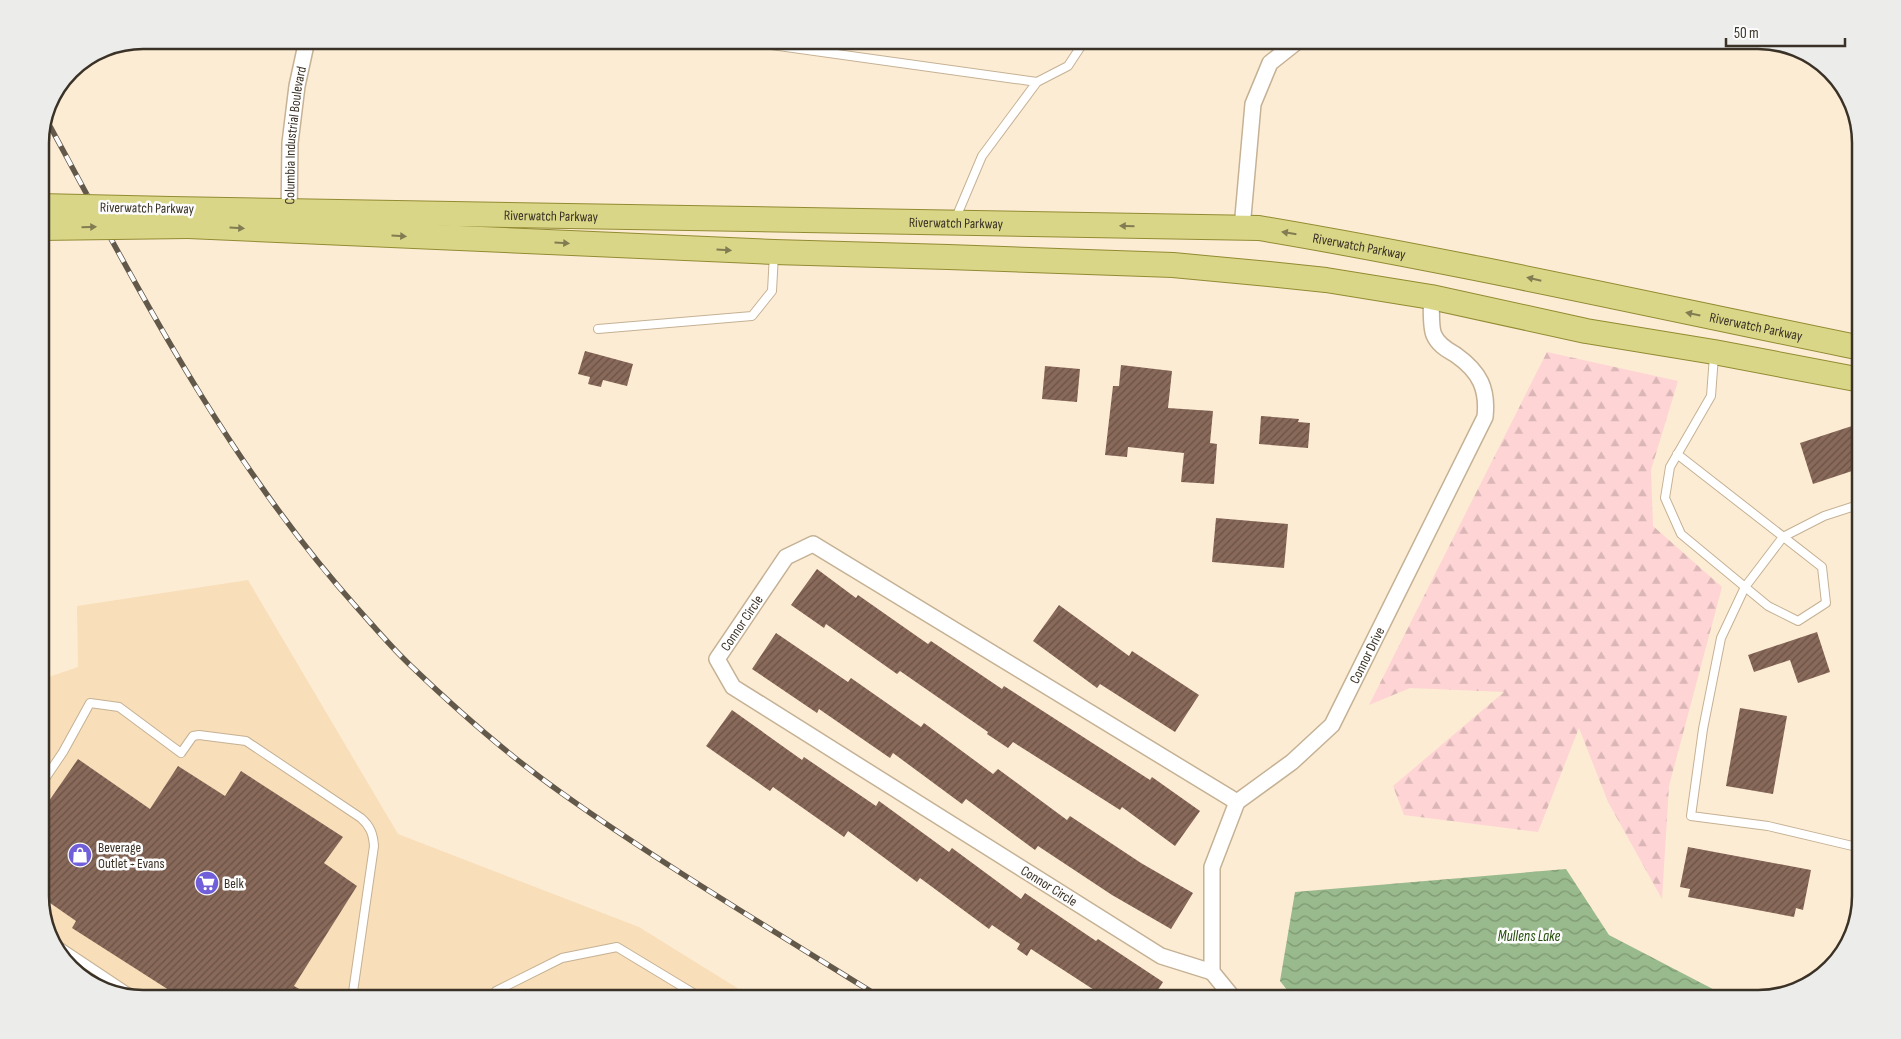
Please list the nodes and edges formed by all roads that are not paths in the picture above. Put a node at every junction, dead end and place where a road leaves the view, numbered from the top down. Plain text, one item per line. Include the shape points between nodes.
1 (305, 49) edge
2 (800, 49) edge
3 (1079, 49) edge
4 (1288, 49) edge
5 (1037, 82) junction
6 (49, 206) edge
7 (289, 220) junction
8 (954, 222) junction
9 (49, 228) edge
10 (1242, 228) junction
11 (774, 252) junction
12 (1431, 297) junction
13 (598, 329) dead end
14 (1852, 346) edge
15 (1714, 352) junction
16 (1852, 378) edge
17 (1678, 454) junction
18 (1852, 507) edge
19 (1783, 537) junction
20 (1745, 587) junction
21 (49, 773) edge
22 (1237, 802) junction
23 (1852, 846) edge
24 (68, 952) edge
25 (1212, 972) junction
26 (120, 987) edge
27 (353, 990) edge
28 (498, 990) edge
29 (688, 990) edge
30 (1227, 990) edge

1 - 7 street, Columbia Industrial Boulevard via 290,143
2 - 5 lane
3 - 5 lane via 1068,66
4 - 10 street via 1270,63 1253,104
5 - 8 lane via 982,156
6 - 7 main road, Riverwatch Parkway, bridge via 171,208
7 - 8 main road, Riverwatch Parkway
9 -> 7 main road, Riverwatch Parkway, bridge via 188,226
7 -> 11 main road, Riverwatch Parkway
10 -> 8 main road, Riverwatch Parkway
14 -> 10 main road, Riverwatch Parkway via 1402,252 1259,228
11 - 12 main road, Riverwatch Parkway via 1173,266 1326,280
11 - 13 lane via 772,290 752,316
12 - 15 main road, Riverwatch Parkway via 1586,330
12 - 22 street, Connor Drive via 1433,335 1442,347 1472,368 1482,383 1487,400 1485,417 1332,725 1292,762
15 - 16 main road, Riverwatch Parkway
15 - 17 lane via 1710,396
17 - 19 lane
17 - 20 lane via 1670,467 1665,498 1680,534
18 - 19 lane via 1824,516
19 - 20 lane
19 - 20 lane via 1822,567 1826,603 1798,621 1768,606
20 - 23 lane via 1722,638 1703,729 1691,816 1768,826
21 - 27 lane via 90,703 119,707 181,753 194,736 199,735 246,742 361,818 369,825 374,846
22 - 25 street via 1212,867
22 - 25 street, Connor Circle via 813,544 786,558 717,660 732,687 1161,956
24 - 26 lane
25 - 30 street
28 - 29 lane via 562,958 617,947

